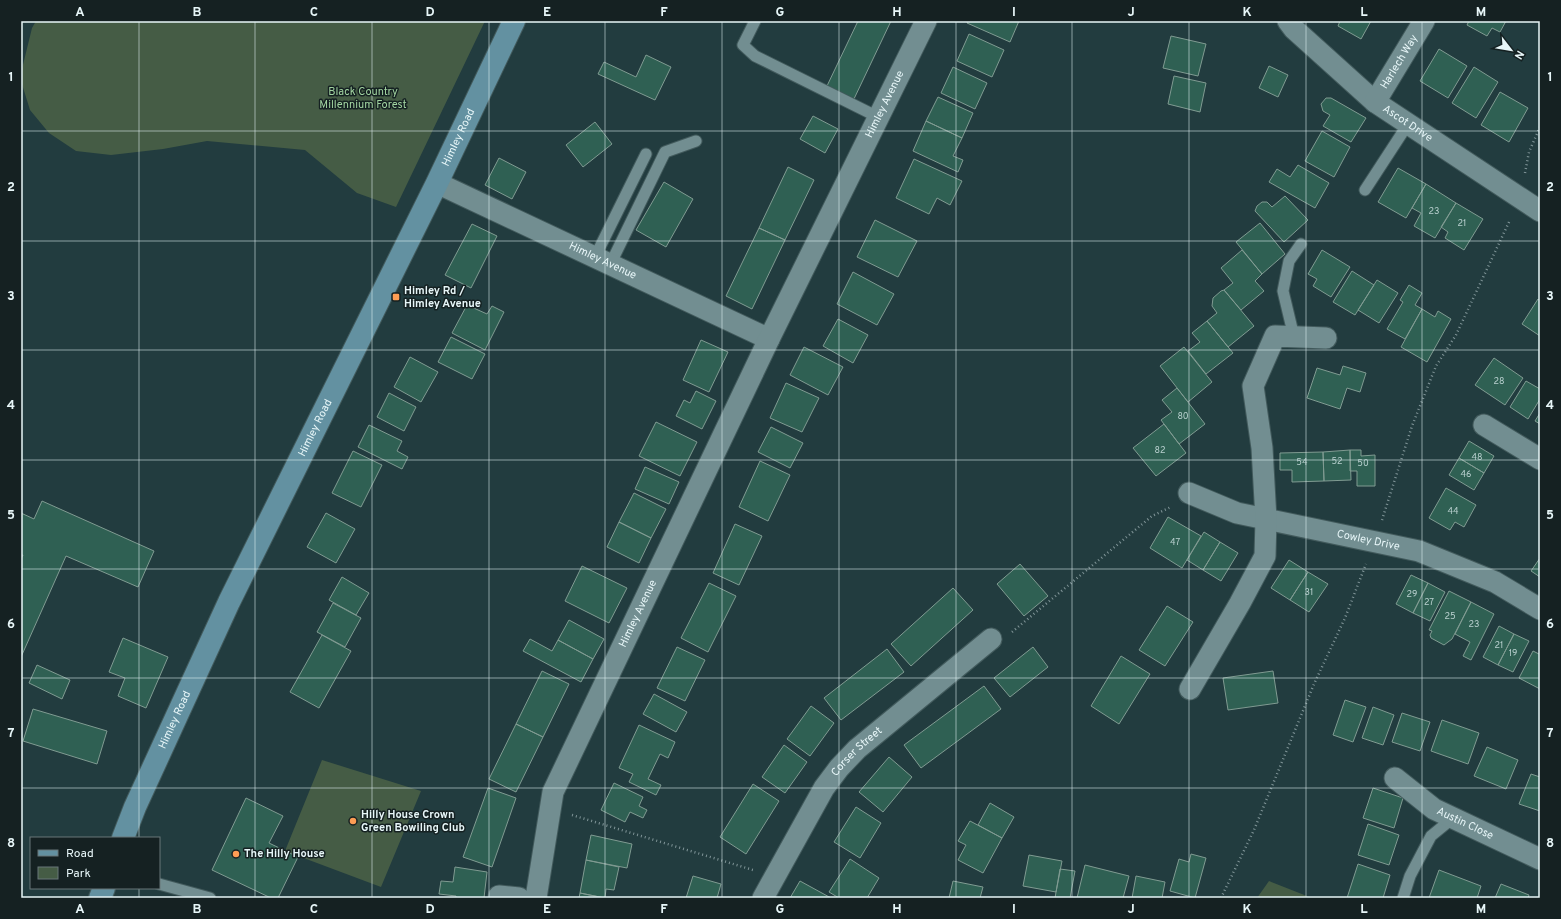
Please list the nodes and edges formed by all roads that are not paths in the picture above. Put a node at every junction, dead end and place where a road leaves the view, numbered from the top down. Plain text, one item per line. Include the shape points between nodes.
1 (514, 21) edge
2 (755, 21) edge
3 (926, 21) edge
4 (1288, 21) edge
5 (1424, 21) edge
6 (1375, 102) junction
7 (878, 117) junction
8 (1408, 124) junction
9 (696, 141) dead end
10 (646, 154) dead end
11 (437, 184) junction
12 (1365, 190) dead end
13 (1540, 211) edge
14 (1301, 244) dead end
15 (602, 261) junction
16 (1294, 337) junction
17 (1326, 338) dead end
18 (769, 339) junction
19 (1484, 425) dead end
20 (1540, 459) edge
21 (1193, 495) road end
22 (1266, 519) junction
23 (1540, 609) edge
24 (991, 639) road end
25 (1190, 688) dead end
26 (1395, 778) dead end
27 (1453, 818) junction
28 (123, 837) edge
29 (1540, 859) edge
30 (160, 884) edge
31 (210, 898) edge
32 (536, 898) edge
33 (763, 898) edge
34 (1403, 898) edge

1 - 11 main road, Himley Road
2 - 7 lane via 743,45 755,56
3 - 7 street, Himley Avenue
4 - 6 street, Ascot Drive
5 - 6 street, Harlech Way
6 - 8 street, Ascot Drive
7 - 18 street, Himley Avenue
8 - 12 lane
8 - 13 street, Ascot Drive
9 - 15 lane via 665,152
10 - 15 lane
11 - 15 street, Himley Avenue
11 - 28 main road, Himley Road via 229,602
14 - 16 lane via 1289,261 1283,291
15 - 18 street, Himley Avenue
16 - 17 street
16 - 22 street via 1275,336 1254,386 1262,448
18 - 32 street, Himley Avenue via 553,792
19 - 20 street
21 - 22 street, Cowley Drive via 1237,513
22 - 23 street, Cowley Drive via 1419,551 1495,582
22 - 25 street via 1265,556
24 - 33 street, Corser Street via 857,749 839,768 824,788
26 - 27 street, Austin Close via 1434,809
27 - 29 street, Austin Close
27 - 34 lane via 1431,836 1410,876
30 - 31 lane

